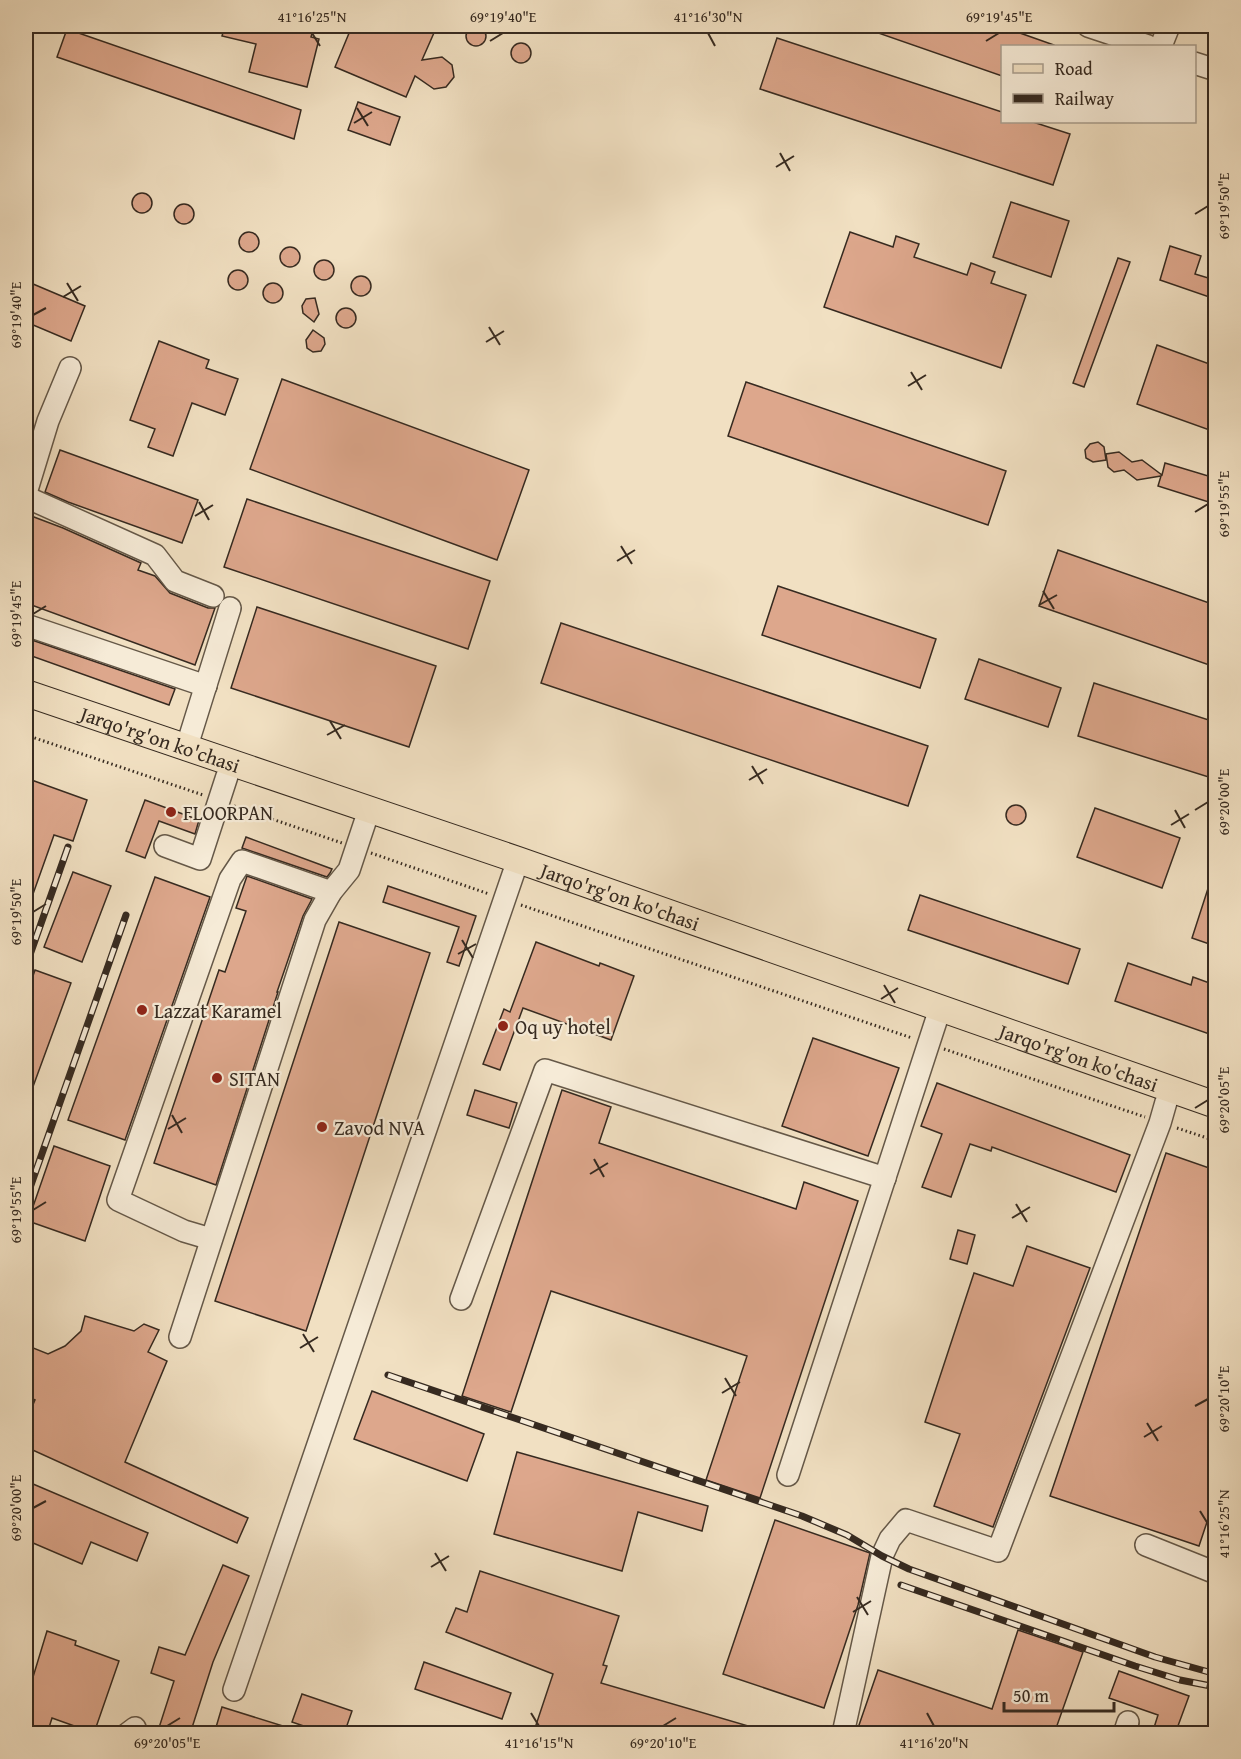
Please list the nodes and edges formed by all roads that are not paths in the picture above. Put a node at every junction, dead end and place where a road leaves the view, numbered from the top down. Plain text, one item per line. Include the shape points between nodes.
1 (1088, 26) edge
2 (1169, 26) edge
3 (1145, 45) edge
4 (1161, 45) edge
5 (1196, 64) edge
6 (1215, 70) edge
7 (70, 368) dead end
8 (26, 495) edge
9 (213, 596) dead end
10 (230, 608) dead end
11 (26, 624) edge
12 (206, 686) junction
13 (26, 693) edge
14 (26, 708) edge
15 (186, 749) junction
16 (227, 776) junction
17 (365, 822) junction
18 (165, 846) dead end
19 (516, 866) junction
20 (331, 892) junction
21 (933, 1032) junction
22 (1215, 1105) edge
23 (1163, 1112) junction
24 (1215, 1119) edge
25 (885, 1178) junction
26 (211, 1239) junction
27 (461, 1299) dead end
28 (180, 1336) dead end
29 (788, 1475) dead end
30 (1146, 1545) dead end
31 (1215, 1573) edge
32 (234, 1690) dead end
33 (847, 1734) edge

1 - 3 street
2 - 4 street
5 - 6 street
7 - 8 street via 48,422
8 - 9 street via 155,555 175,581
10 - 12 street
11 - 12 street
12 - 15 street
13 - 15 main road, Jarqo'rg'on ko'chasi
14 - 16 main road, Jarqo'rg'on ko'chasi
15 - 19 main road, Jarqo'rg'on ko'chasi
16 - 17 main road, Jarqo'rg'on ko'chasi
16 - 18 street via 200,860
17 - 19 main road, Jarqo'rg'on ko'chasi
17 - 20 street via 349,870
19 - 21 main road, Jarqo'rg'on ko'chasi
19 - 22 main road, Jarqo'rg'on ko'chasi
19 - 32 street
20 - 26 street via 315,920
20 - 26 street via 242,861 230,879 118,1200 184,1231
21 - 23 main road, Jarqo'rg'on ko'chasi
21 - 25 street
23 - 24 main road, Jarqo'rg'on ko'chasi
23 - 33 street via 998,1551 906,1520 890,1539 879,1568 844,1729
25 - 27 street via 545,1070
25 - 29 street
26 - 28 street
30 - 31 street

